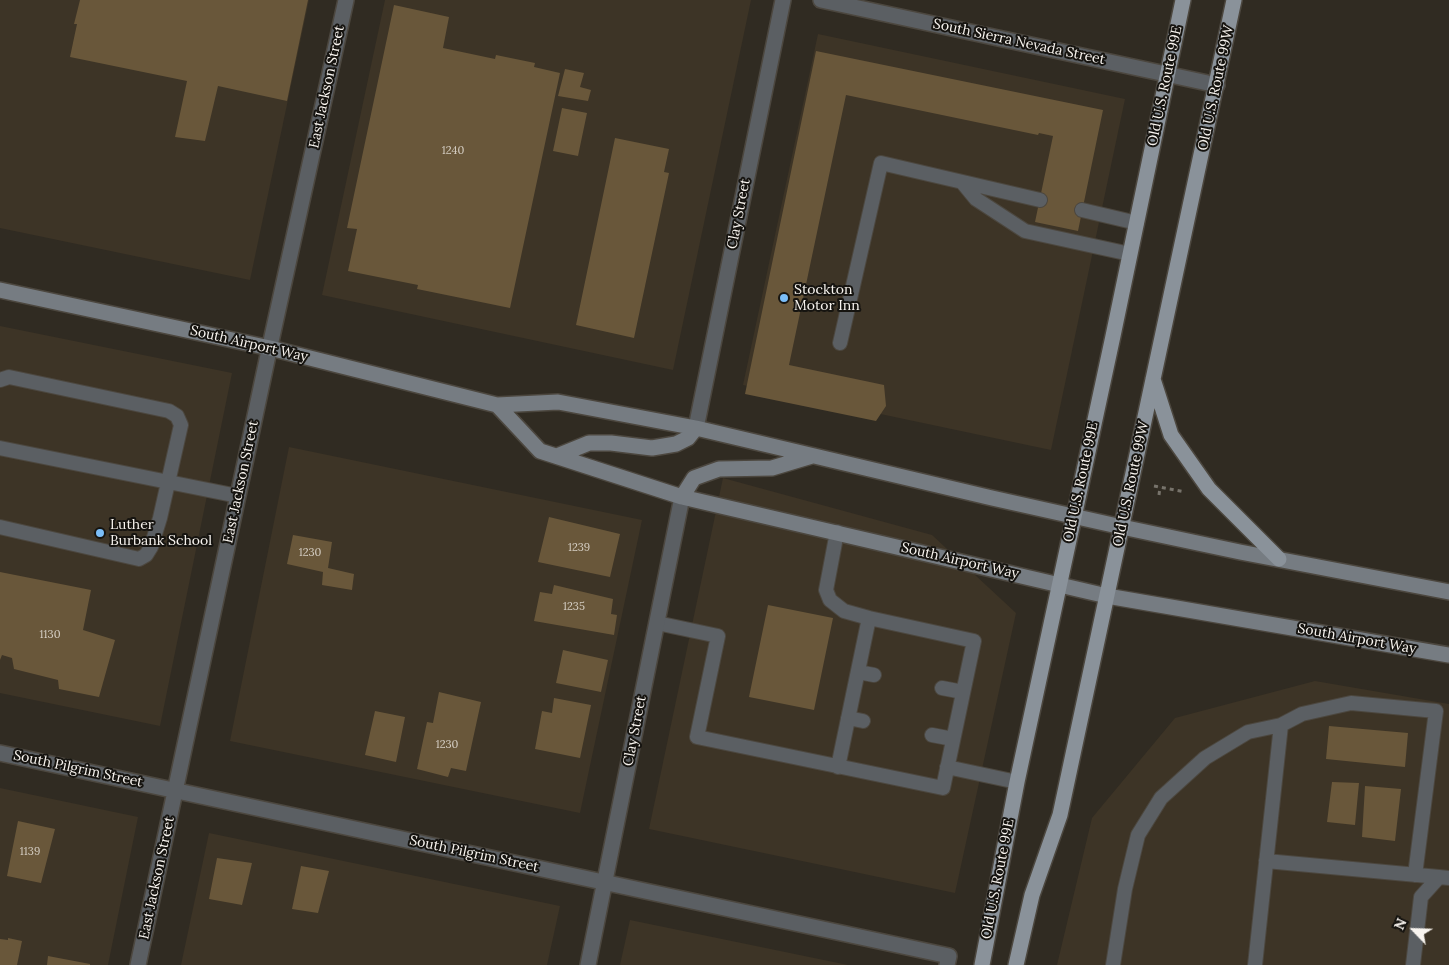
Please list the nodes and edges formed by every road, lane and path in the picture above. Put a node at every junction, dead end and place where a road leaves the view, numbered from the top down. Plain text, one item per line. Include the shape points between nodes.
1 (346, 0) edge
2 (782, 0) edge
3 (821, 0) edge
4 (1183, 0) edge
5 (1234, 0) edge
6 (1167, 74) junction
7 (1216, 85) junction
8 (962, 182) junction
9 (1040, 200) dead end
10 (1082, 210) dead end
11 (1136, 223) junction
12 (1130, 254) junction
13 (0, 290) edge
14 (840, 343) dead end
15 (270, 348) junction
16 (1153, 378) junction
17 (0, 380) edge
18 (497, 405) junction
19 (696, 428) junction
20 (0, 448) edge
21 (557, 456) junction
22 (813, 456) junction
23 (169, 481) junction
24 (1154, 486) dead end
25 (1160, 487) junction
26 (1192, 493) dead end
27 (1158, 495) dead end
28 (238, 496) junction
29 (682, 497) junction
30 (1073, 516) junction
31 (0, 527) edge
32 (1122, 527) junction
33 (838, 532) junction
34 (1279, 560) junction
35 (1058, 584) junction
36 (1449, 592) edge
37 (1107, 596) junction
38 (869, 618) junction
39 (657, 623) junction
40 (1449, 655) edge
41 (858, 672) junction
42 (874, 675) dead end
43 (942, 688) dead end
44 (963, 692) junction
45 (848, 718) junction
46 (863, 721) dead end
47 (1281, 725) junction
48 (932, 735) dead end
49 (953, 739) junction
50 (0, 753) edge
51 (838, 766) junction
52 (947, 767) junction
53 (1017, 782) junction
54 (176, 790) junction
55 (1266, 861) junction
56 (1415, 875) junction
57 (1444, 878) edge
58 (605, 882) junction
59 (948, 960) edge
60 (138, 965) edge
61 (588, 965) edge
62 (982, 965) edge
63 (1016, 965) edge
64 (1113, 965) edge
65 (1255, 965) edge
66 (1413, 965) edge

1 - 15 street, East Jackson Street
2 - 19 street, Clay Street
3 - 6 street, South Sierra Nevada Street
4 - 6 main road, Old U.S. Route 99E
5 - 7 main road, Old U.S. Route 99W
6 - 7 street, South Sierra Nevada Street
6 - 11 main road, Old U.S. Route 99E
7 - 16 main road, Old U.S. Route 99W
8 - 9 lane
8 - 12 lane via 976,199 1025,231
8 - 14 lane via 881,163
10 - 11 lane
11 - 12 main road, Old U.S. Route 99E
12 - 30 main road, Old U.S. Route 99E
13 - 15 main road, South Airport Way
15 - 18 main road, South Airport Way
15 - 28 street, East Jackson Street
16 - 32 main road, Old U.S. Route 99W
16 - 34 main road via 1171,435 1186,457 1209,489
17 - 23 lane via 9,377 169,410 177,416 180,425
18 - 19 main road, South Airport Way via 558,402
18 - 21 main road, South Airport Way via 540,451
19 - 21 main road via 688,438 676,444 652,448 588,443
19 - 22 main road, South Airport Way
20 - 23 lane
21 - 29 main road, South Airport Way
22 - 29 main road via 772,468 719,469 694,478
22 - 30 main road, South Airport Way
23 - 28 lane
23 - 31 lane via 152,547 139,559
24 - 25 path
25 - 26 path
25 - 27 path
28 - 54 street, East Jackson Street
29 - 33 main road, South Airport Way
29 - 39 street, Clay Street
30 - 32 main road, South Airport Way
30 - 35 main road, Old U.S. Route 99E
32 - 34 main road, South Airport Way
32 - 37 main road, Old U.S. Route 99W
33 - 35 main road, South Airport Way
33 - 38 lane via 826,590 830,600 844,611
34 - 36 main road, South Airport Way
35 - 37 main road, South Airport Way
35 - 53 main road, Old U.S. Route 99E
37 - 40 main road, South Airport Way
37 - 63 main road, Old U.S. Route 99W via 1060,816 1032,895
38 - 41 lane
38 - 44 lane via 974,641
39 - 51 lane via 718,636 697,737
39 - 58 street, Clay Street
41 - 42 lane
41 - 45 lane
43 - 44 lane
44 - 49 lane
45 - 46 lane
45 - 51 lane
47 - 55 lane
47 - 56 lane via 1302,714 1351,703 1436,711
47 - 64 lane via 1248,732 1205,758 1161,798 1138,835 1125,889
48 - 49 lane
49 - 52 lane
50 - 54 street, South Pilgrim Street
51 - 52 lane via 943,788
52 - 53 lane
53 - 62 main road, Old U.S. Route 99E
54 - 58 street, South Pilgrim Street
54 - 60 street, East Jackson Street
55 - 56 lane
55 - 65 lane
56 - 57 lane
57 - 66 lane via 1421,897
58 - 59 street, South Pilgrim Street
58 - 61 street, Clay Street

